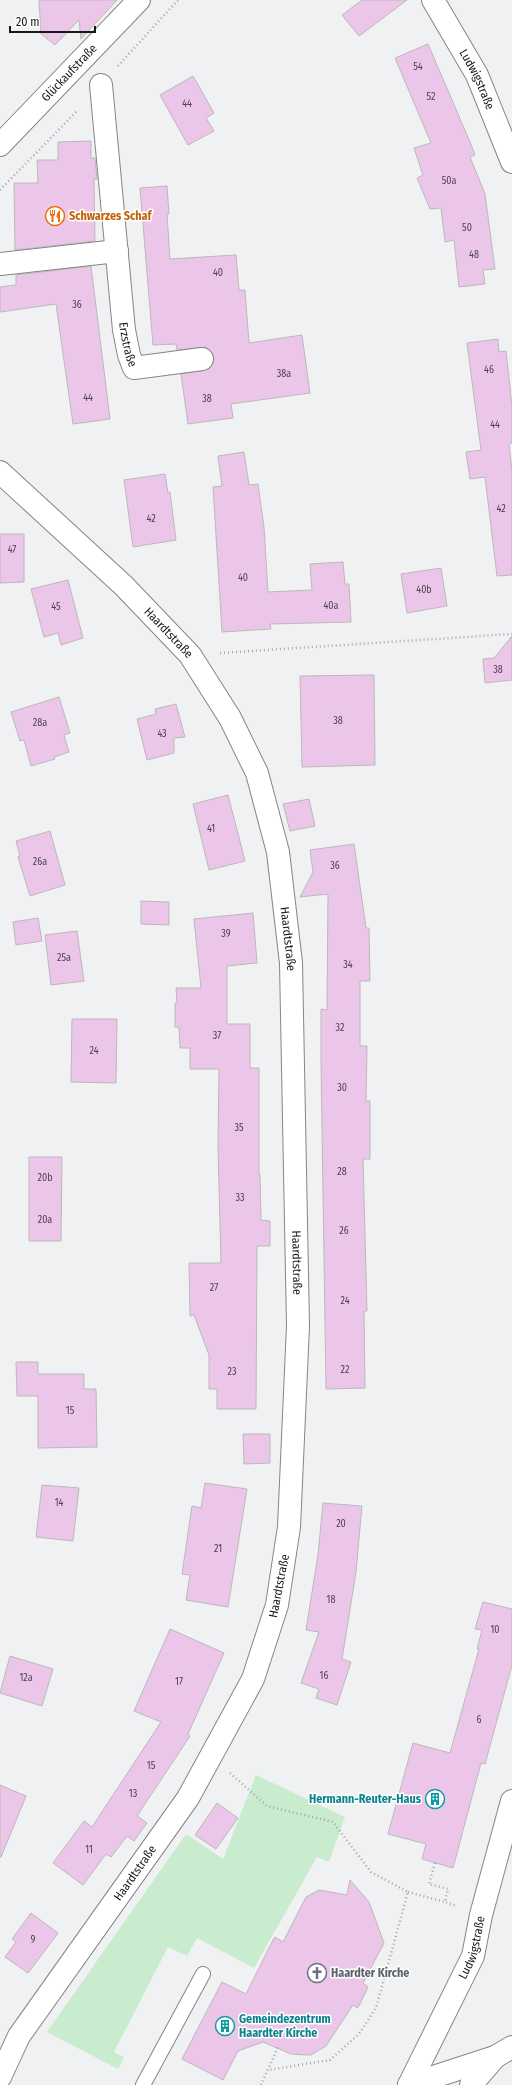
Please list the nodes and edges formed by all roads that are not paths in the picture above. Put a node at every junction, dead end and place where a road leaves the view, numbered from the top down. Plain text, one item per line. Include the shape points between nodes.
1 (139, 0) edge
2 (434, 0) edge
3 (101, 85) dead end
4 (0, 145) edge
5 (512, 162) edge
6 (116, 252) junction
7 (0, 264) edge
8 (202, 359) dead end
9 (0, 472) edge
10 (512, 1801) edge
11 (203, 1974) dead end
12 (504, 2052) edge
13 (0, 2077) edge
14 (143, 2085) edge
15 (409, 2085) edge
16 (471, 2085) edge

1 - 4 street, Glückaufstraße
2 - 5 street, Ludwigstraße via 477,75
3 - 6 street, Erzstraße
6 - 7 street
6 - 8 street, Erzstraße via 124,330 134,368
9 - 13 street, Haardtstraße via 124,586 190,655 230,718 257,773 278,852 291,962 298,1326 289,1527 277,1605 253,1679 188,1798 19,2036
10 - 15 street, Ludwigstraße via 481,1915 473,1956
11 - 14 lane
12 - 15 street
12 - 16 street

